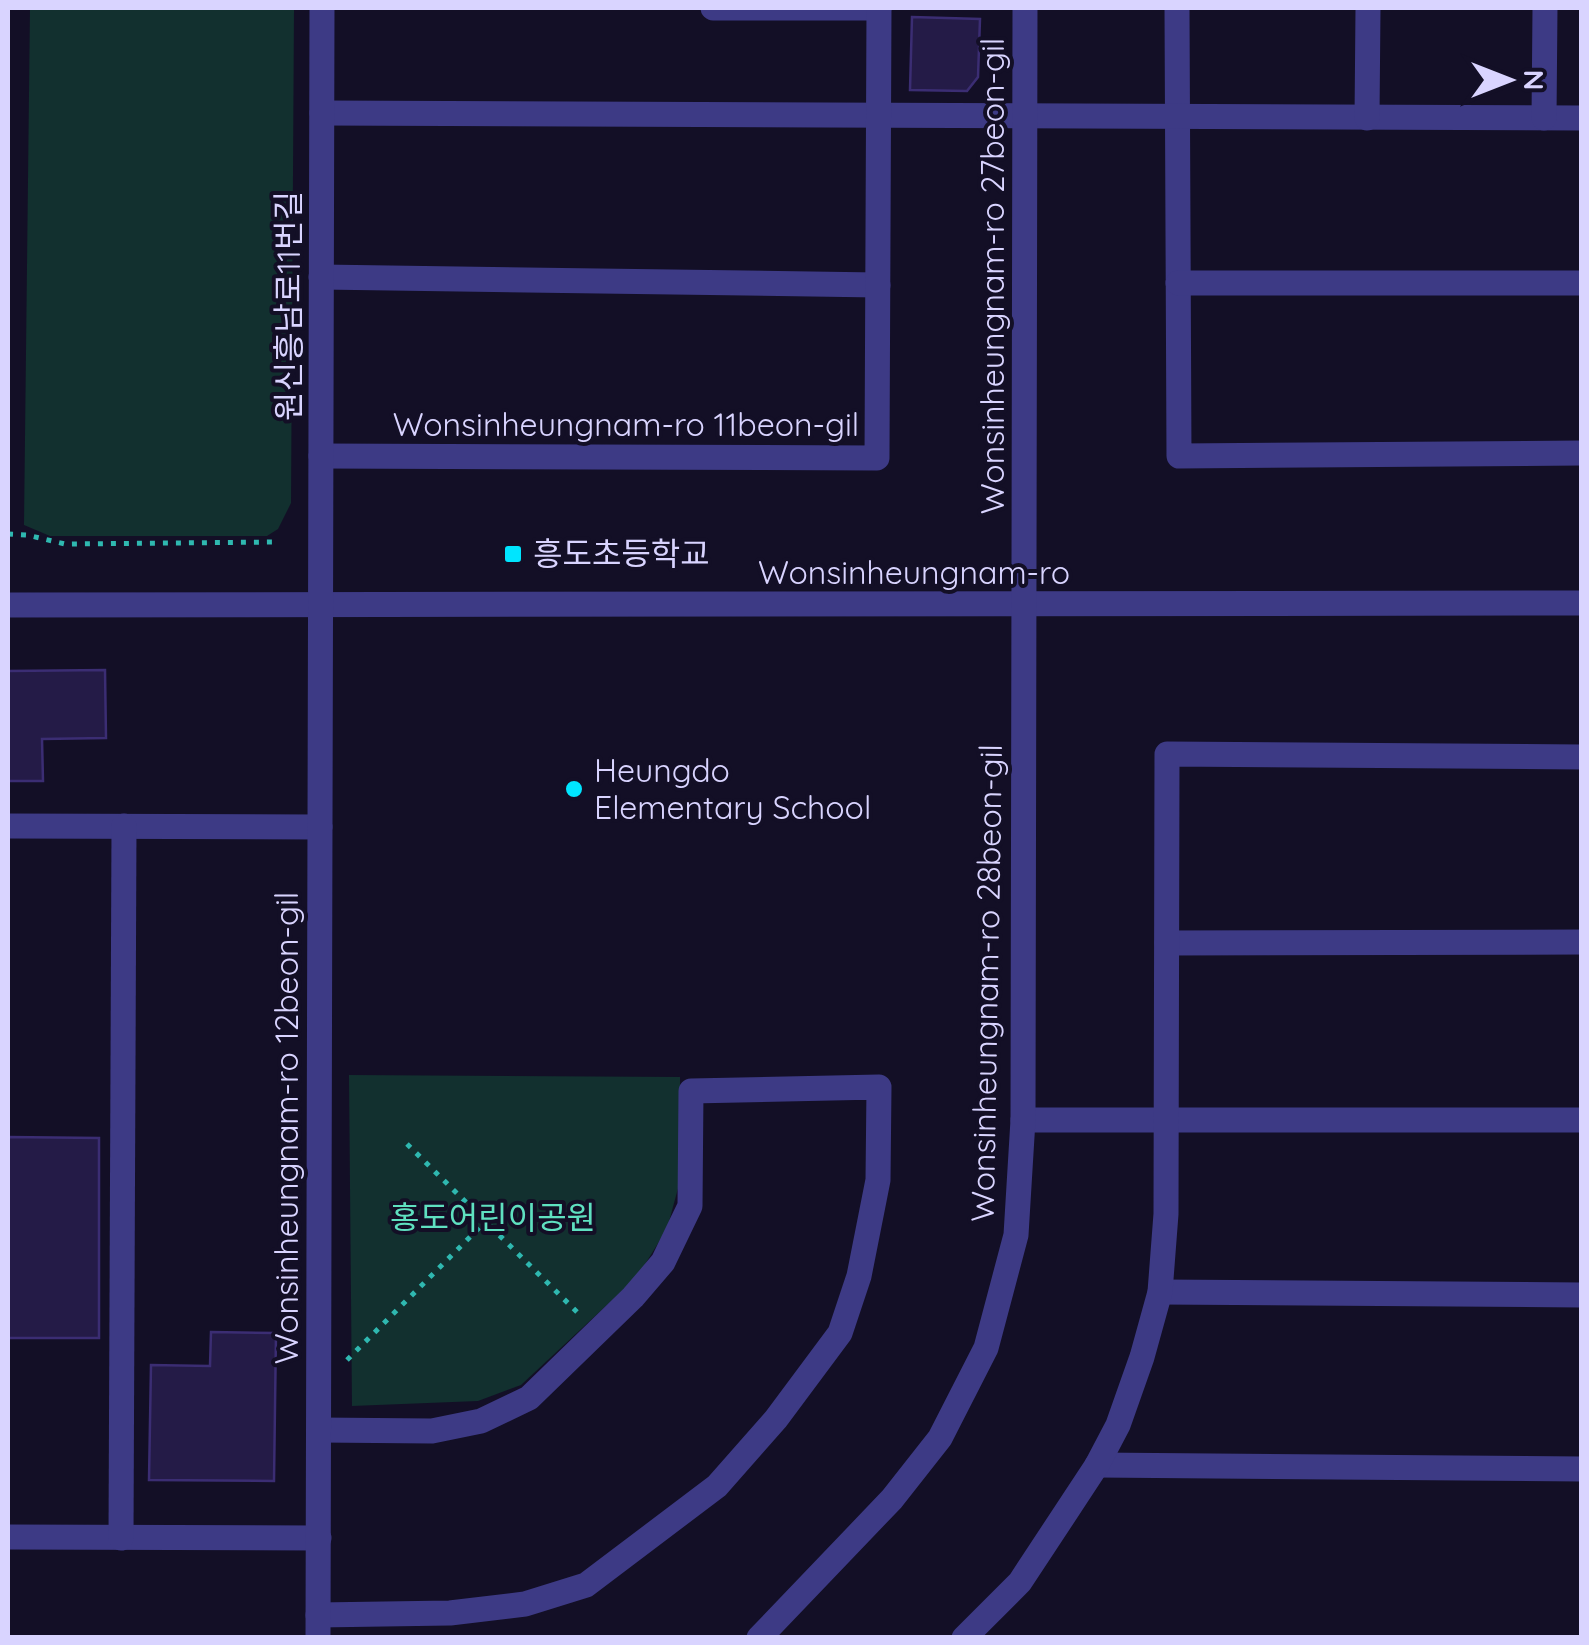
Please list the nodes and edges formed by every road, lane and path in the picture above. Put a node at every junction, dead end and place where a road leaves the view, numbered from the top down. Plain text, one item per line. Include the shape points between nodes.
1 (322, 8) edge
2 (713, 8) edge
3 (879, 8) edge
4 (1025, 8) edge
5 (1177, 8) edge
6 (1368, 8) edge
7 (1545, 8) edge
8 (322, 113) junction
9 (879, 116) junction
10 (1025, 116) junction
11 (1178, 117) junction
12 (1367, 118) junction
13 (1544, 118) junction
14 (1582, 118) edge
15 (322, 276) junction
16 (1178, 283) junction
17 (1582, 283) edge
18 (878, 285) junction
19 (1582, 453) edge
20 (321, 456) junction
21 (8, 534) edge
22 (274, 542) dead end
23 (1582, 603) edge
24 (8, 605) edge
25 (321, 605) junction
26 (1025, 605) junction
27 (1582, 756) edge
28 (8, 826) edge
29 (124, 826) junction
30 (320, 827) junction
31 (1582, 942) edge
32 (1167, 943) junction
33 (1023, 1120) junction
34 (1166, 1120) junction
35 (1582, 1120) edge
36 (408, 1144) dead end
37 (486, 1221) junction
38 (1160, 1292) junction
39 (1582, 1295) edge
40 (578, 1313) dead end
41 (345, 1362) dead end
42 (319, 1430) junction
43 (1097, 1464) junction
44 (1582, 1469) edge
45 (8, 1537) edge
46 (120, 1538) junction
47 (319, 1538) junction
48 (318, 1626) edge
49 (759, 1638) edge
50 (964, 1638) edge

1 - 8 street, 원신흥남로11번길
2 - 3 street, Wonsinheungnam-ro 11beon-gil
3 - 9 street, Wonsinheungnam-ro 11beon-gil
4 - 10 street, Wonsinheungnam-ro 27beon-gil
5 - 11 street
6 - 12 street
7 - 13 street
8 - 9 street
8 - 15 street, 원신흥남로11번길
9 - 10 street
9 - 18 street, Wonsinheungnam-ro 11beon-gil
10 - 11 street
10 - 26 street, Wonsinheungnam-ro 27beon-gil
11 - 12 street
11 - 16 street
12 - 13 street
13 - 14 street
15 - 18 street
15 - 20 street, 원신흥남로11번길
16 - 17 street
16 - 19 street via 1179,456
18 - 20 street, Wonsinheungnam-ro 11beon-gil via 877,458
20 - 25 street, 원신흥남로11번길
21 - 22 path via 65,544
23 - 26 street, Wonsinheungnam-ro
24 - 25 street, Wonsinheungnam-ro
25 - 26 street, Wonsinheungnam-ro
25 - 30 street, Wonsinheungnam-ro 12beon-gil
26 - 33 street, Wonsinheungnam-ro 28beon-gil
27 - 32 street via 1167,754
28 - 29 street
29 - 30 street
29 - 46 street
30 - 42 street, Wonsinheungnam-ro 12beon-gil
31 - 32 street
32 - 34 street
33 - 34 street
33 - 49 street, Wonsinheungnam-ro 28beon-gil via 1016,1236 986,1348 971,1378 940,1438 892,1500
34 - 35 street
34 - 38 street
36 - 37 path
37 - 40 path
37 - 41 path
38 - 39 street
38 - 43 street via 1124,1408
42 - 47 street, Wonsinheungnam-ro 12beon-gil
42 - 48 street, Wonsinheungnam-ro 12beon-gil via 432,1431 481,1422 529,1398 663,1262 690,1206 691,1091 879,1087 878,1180 840,1333 717,1486 586,1585 524,1604
43 - 44 street
43 - 50 street via 1020,1582
45 - 46 street
46 - 47 street
47 - 48 street, Wonsinheungnam-ro 12beon-gil

